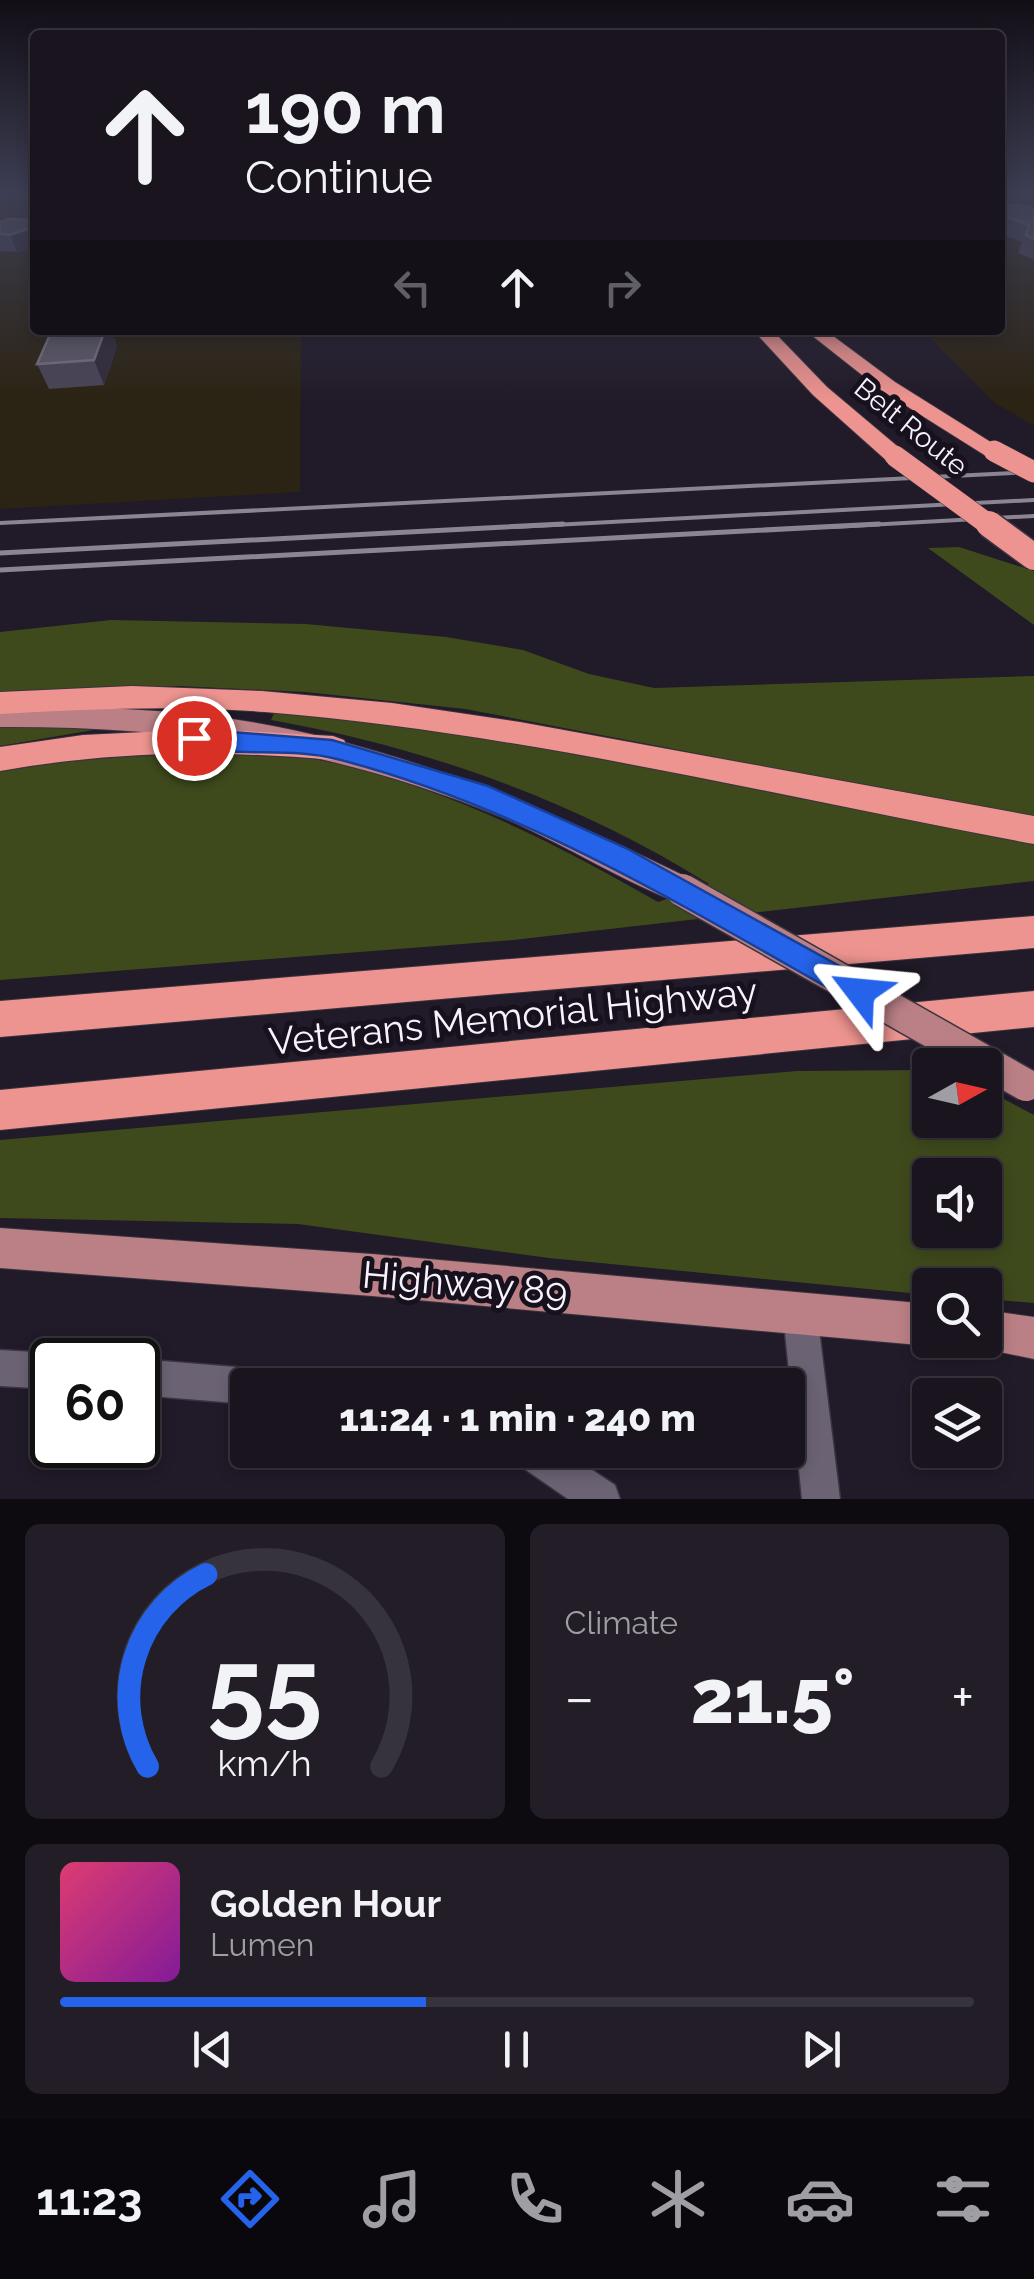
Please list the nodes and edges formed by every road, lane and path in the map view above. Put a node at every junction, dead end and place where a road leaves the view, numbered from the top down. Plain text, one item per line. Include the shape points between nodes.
1 (767, 335) edge
2 (821, 335) edge
3 (1034, 472) edge
4 (1034, 557) edge
5 (0, 703) edge
6 (0, 717) edge
7 (332, 748) junction
8 (0, 759) edge
9 (1034, 830) edge
10 (1034, 932) edge
11 (1034, 1009) edge
12 (0, 1019) edge
13 (1030, 1087) edge
14 (0, 1110) edge
15 (0, 1248) edge
16 (800, 1313) junction
17 (912, 1322) edge
18 (1002, 1333) edge
19 (1034, 1338) edge
20 (0, 1368) edge
21 (30, 1370) edge
22 (160, 1379) edge
23 (230, 1385) edge
24 (555, 1468) edge
25 (601, 1499) edge
26 (820, 1499) edge

1 - 4 highway, Belt Route, bridge via 895,456
2 - 3 highway, Belt Route, bridge via 888,386
5 - 9 highway via 207,698 415,714
6 - 7 main road via 173,720
7 - 8 highway via 162,738
7 - 13 main road, bridge via 513,806 682,890
10 - 12 highway, Veterans Memorial Highway
11 - 14 highway, Veterans Memorial Highway
15 - 16 main road, Highway 89
16 - 17 main road, Highway 89
16 - 26 street
18 - 19 main road
20 - 21 street
22 - 23 street
24 - 25 street

